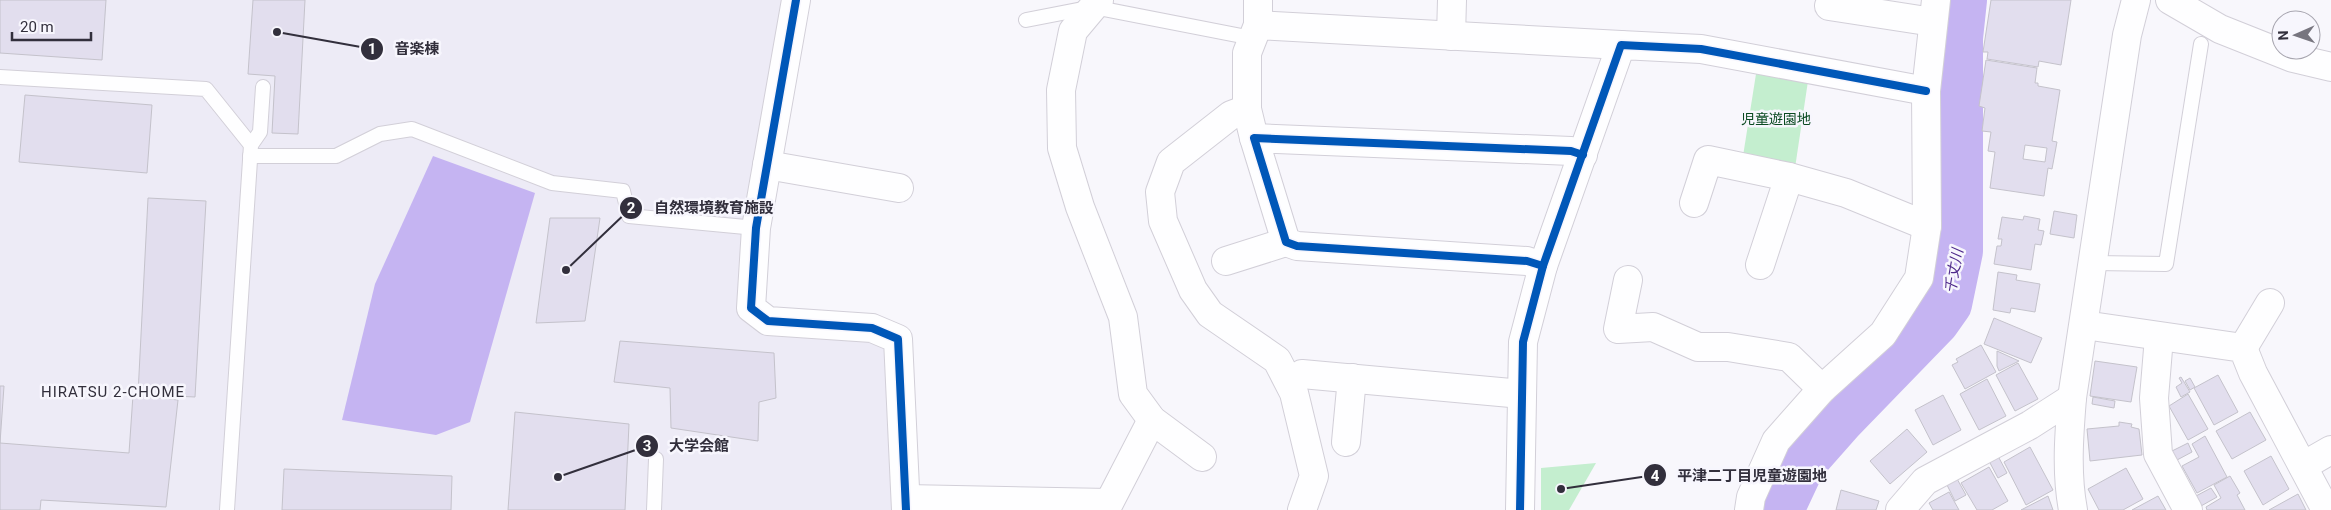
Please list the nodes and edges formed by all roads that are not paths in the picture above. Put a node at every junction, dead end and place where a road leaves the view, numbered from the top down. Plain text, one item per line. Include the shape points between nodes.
1 (796, 0) edge
2 (1452, 0) edge
3 (2136, 0) edge
4 (2170, 0) edge
5 (1096, 3) edge
6 (1829, 6) dead end
7 (1934, 11) edge
8 (1026, 20) dead end
9 (1256, 21) edge
10 (1451, 36) junction
11 (2201, 44) dead end
12 (1621, 45) junction
13 (2331, 66) edge
14 (0, 77) edge
15 (262, 88) dead end
16 (1926, 91) junction
17 (1247, 109) junction
18 (1254, 138) junction
19 (251, 151) junction
20 (1584, 155) junction
21 (767, 165) junction
22 (1789, 177) junction
23 (899, 188) dead end
24 (1694, 203) dead end
25 (1926, 226) junction
26 (756, 228) junction
27 (1286, 242) junction
28 (1226, 261) dead end
29 (2094, 262) junction
30 (1760, 265) dead end
31 (1543, 266) junction
32 (1628, 280) dead end
33 (2270, 302) dead end
34 (2084, 325) junction
35 (2159, 337) junction
36 (2242, 348) junction
37 (1302, 374) dead end
38 (1352, 378) junction
39 (1822, 389) junction
40 (1522, 394) junction
41 (2072, 398) junction
42 (1152, 420) junction
43 (1346, 442) dead end
44 (2331, 450) edge
45 (1202, 457) dead end
46 (656, 459) dead end
47 (2303, 466) junction
48 (906, 505) edge
49 (1901, 509) edge
50 (228, 510) edge
51 (654, 510) edge
52 (1302, 510) edge
53 (1520, 510) edge
54 (1749, 510) edge
55 (2073, 510) edge
56 (2188, 510) edge
57 (2326, 510) edge

1 - 21 street
2 - 10 street
3 - 29 street via 2127,35
4 - 13 street via 2220,29 2293,58
5 - 8 lane
5 - 9 lane
5 - 42 street via 1074,31 1061,90 1062,148 1080,207 1123,317 1133,394
6 - 7 street
7 - 16 street
9 - 10 street
9 - 17 street via 1247,53
10 - 12 street
11 - 29 lane via 2166,264
12 - 16 street via 1702,50
12 - 20 street
14 - 19 lane via 206,90
15 - 19 lane via 260,132
16 - 25 street
17 - 18 street
17 - 52 street via 1231,115 1171,162 1160,192 1163,222 1193,290 1210,314 1277,360 1294,393 1314,476
18 - 20 street via 1571,151
18 - 27 street
19 - 26 lane via 336,156 380,134 412,129 552,183 623,191 630,216
19 - 50 lane
20 - 31 street
21 - 23 street
21 - 26 street
22 - 24 street via 1708,160
22 - 25 street via 1846,193
22 - 30 street
25 - 39 street via 1919,278 1883,334
26 - 48 street via 751,308 768,321 872,328 898,339
27 - 28 street
27 - 31 street via 1297,246 1527,261
29 - 34 street
31 - 40 street via 1524,342
32 - 39 street via 1618,329 1653,327 1698,347 1728,347 1789,358
33 - 36 street
34 - 35 street
34 - 41 street
35 - 36 street
35 - 56 street via 2154,398 2158,454
36 - 47 street
37 - 38 street
38 - 40 street
38 - 43 street
39 - 54 street via 1776,441 1751,496
40 - 53 street
41 - 49 street via 2030,425 1924,482
41 - 55 street via 2069,470
42 - 45 street
42 - 48 street via 1109,504
44 - 47 street
46 - 51 lane
47 - 57 street

